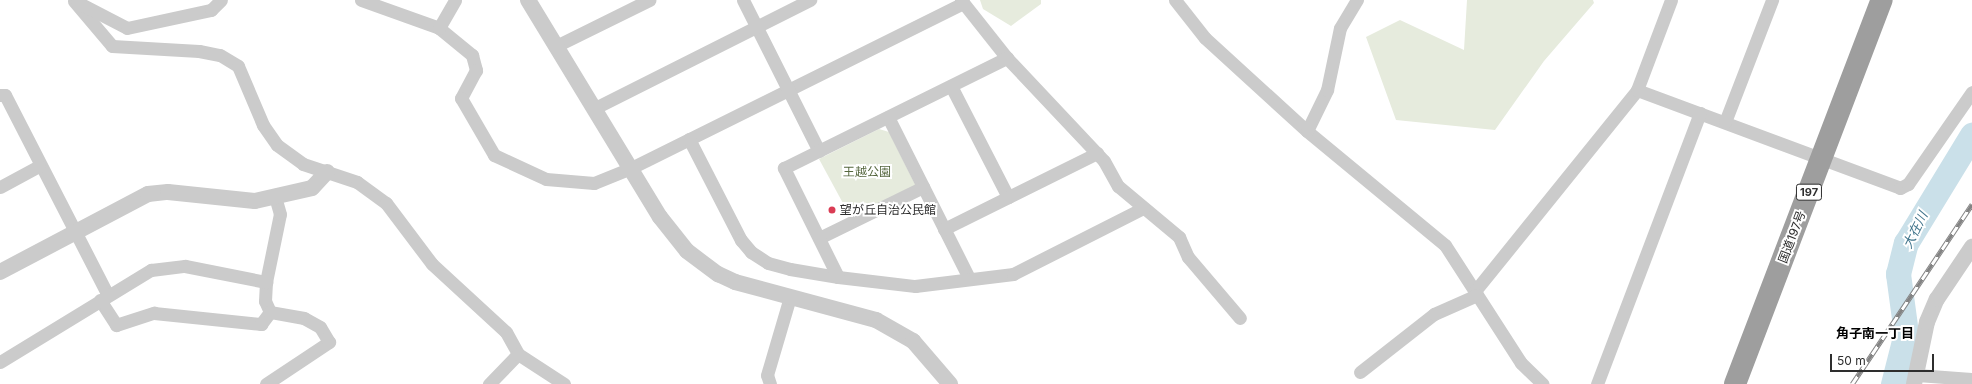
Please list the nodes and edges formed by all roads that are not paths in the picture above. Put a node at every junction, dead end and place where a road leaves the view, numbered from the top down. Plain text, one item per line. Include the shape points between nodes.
1 (72, 0) edge
2 (221, 0) edge
3 (361, 0) edge
4 (455, 0) edge
5 (528, 0) edge
6 (649, 0) edge
7 (743, 0) edge
8 (810, 0) edge
9 (1175, 0) edge
10 (1357, 0) edge
11 (1672, 0) edge
12 (1772, 0) edge
13 (1882, 0) edge
14 (962, 1) edge
15 (757, 27) junction
16 (439, 28) junction
17 (558, 45) junction
18 (1007, 58) junction
19 (951, 86) junction
20 (789, 90) junction
21 (1637, 90) junction
22 (1972, 92) edge
23 (0, 95) edge
24 (595, 108) junction
25 (1700, 113) junction
26 (888, 117) junction
27 (1725, 122) junction
28 (1307, 131) junction
29 (689, 139) junction
30 (819, 151) junction
31 (1097, 153) junction
32 (1822, 158) junction
33 (39, 166) junction
34 (631, 168) junction
35 (327, 172) junction
36 (0, 187) edge
37 (923, 187) junction
38 (275, 197) junction
39 (1008, 197) junction
40 (1143, 208) junction
41 (944, 229) junction
42 (74, 232) junction
43 (819, 238) junction
44 (1972, 247) edge
45 (1966, 265) edge
46 (0, 272) edge
47 (838, 277) junction
48 (969, 278) junction
49 (266, 282) junction
50 (1476, 293) junction
51 (790, 297) junction
52 (104, 298) junction
53 (270, 312) junction
54 (1240, 318) dead end
55 (518, 354) junction
56 (0, 362) edge
57 (1360, 372) dead end
58 (1915, 379) edge
59 (1972, 379) edge
60 (266, 384) edge
61 (489, 384) edge
62 (564, 384) edge
63 (770, 384) edge
64 (950, 384) edge
65 (1543, 384) edge
66 (1597, 384) edge
67 (1736, 384) edge

1 - 2 street via 127,28 211,10
1 - 35 street via 112,46 220,54 238,66 264,125 277,145 303,164
3 - 16 street
4 - 16 street
5 - 17 street
6 - 17 street
7 - 15 street
8 - 15 street
9 - 28 street via 1205,38
10 - 28 street via 1340,28 1327,90
11 - 21 street
12 - 27 street
13 - 32 highway, 国道197号 / 197
14 - 18 street
14 - 20 street
15 - 20 street
15 - 24 street
16 - 34 street via 472,55 476,70 461,98 494,155 546,179 594,183
17 - 24 street
18 - 19 street
18 - 31 street
19 - 26 street
19 - 39 street
20 - 29 street
20 - 30 street
21 - 25 street
21 - 50 street
22 - 32 street via 1908,184 1900,188
23 - 33 street via 5,95
24 - 34 street
25 - 27 street
25 - 66 street
26 - 30 street
26 - 37 street
27 - 32 street
28 - 50 street via 1445,245
29 - 34 street
29 - 47 street via 741,240 751,252 768,262 790,269
30 - 43 street via 784,168
31 - 39 street
31 - 40 street via 1118,186
32 - 67 highway, 国道197号 / 197
33 - 36 street
33 - 42 street
34 - 51 street via 674,236 702,263 735,282
35 - 38 street via 312,188
35 - 55 street via 357,182 386,203 432,264 506,332
37 - 41 street
37 - 43 street
38 - 42 street via 255,201 168,192 148,194
38 - 49 street via 280,214
39 - 41 street
40 - 48 street via 1013,274
40 - 54 street via 1179,237 1188,257
41 - 48 street
42 - 46 street
42 - 52 street
43 - 47 street
44 - 45 street
45 - 58 street via 1927,322
47 - 48 street via 914,286
49 - 52 street via 185,266 151,270
49 - 53 street via 265,301
50 - 57 street via 1434,314
50 - 65 street via 1521,363
51 - 63 street via 766,375
51 - 64 street via 876,320 913,341
52 - 53 street via 116,325 154,313 261,324
52 - 56 street
53 - 60 street via 304,318 320,327 329,342
55 - 61 street
55 - 62 street
58 - 59 street

